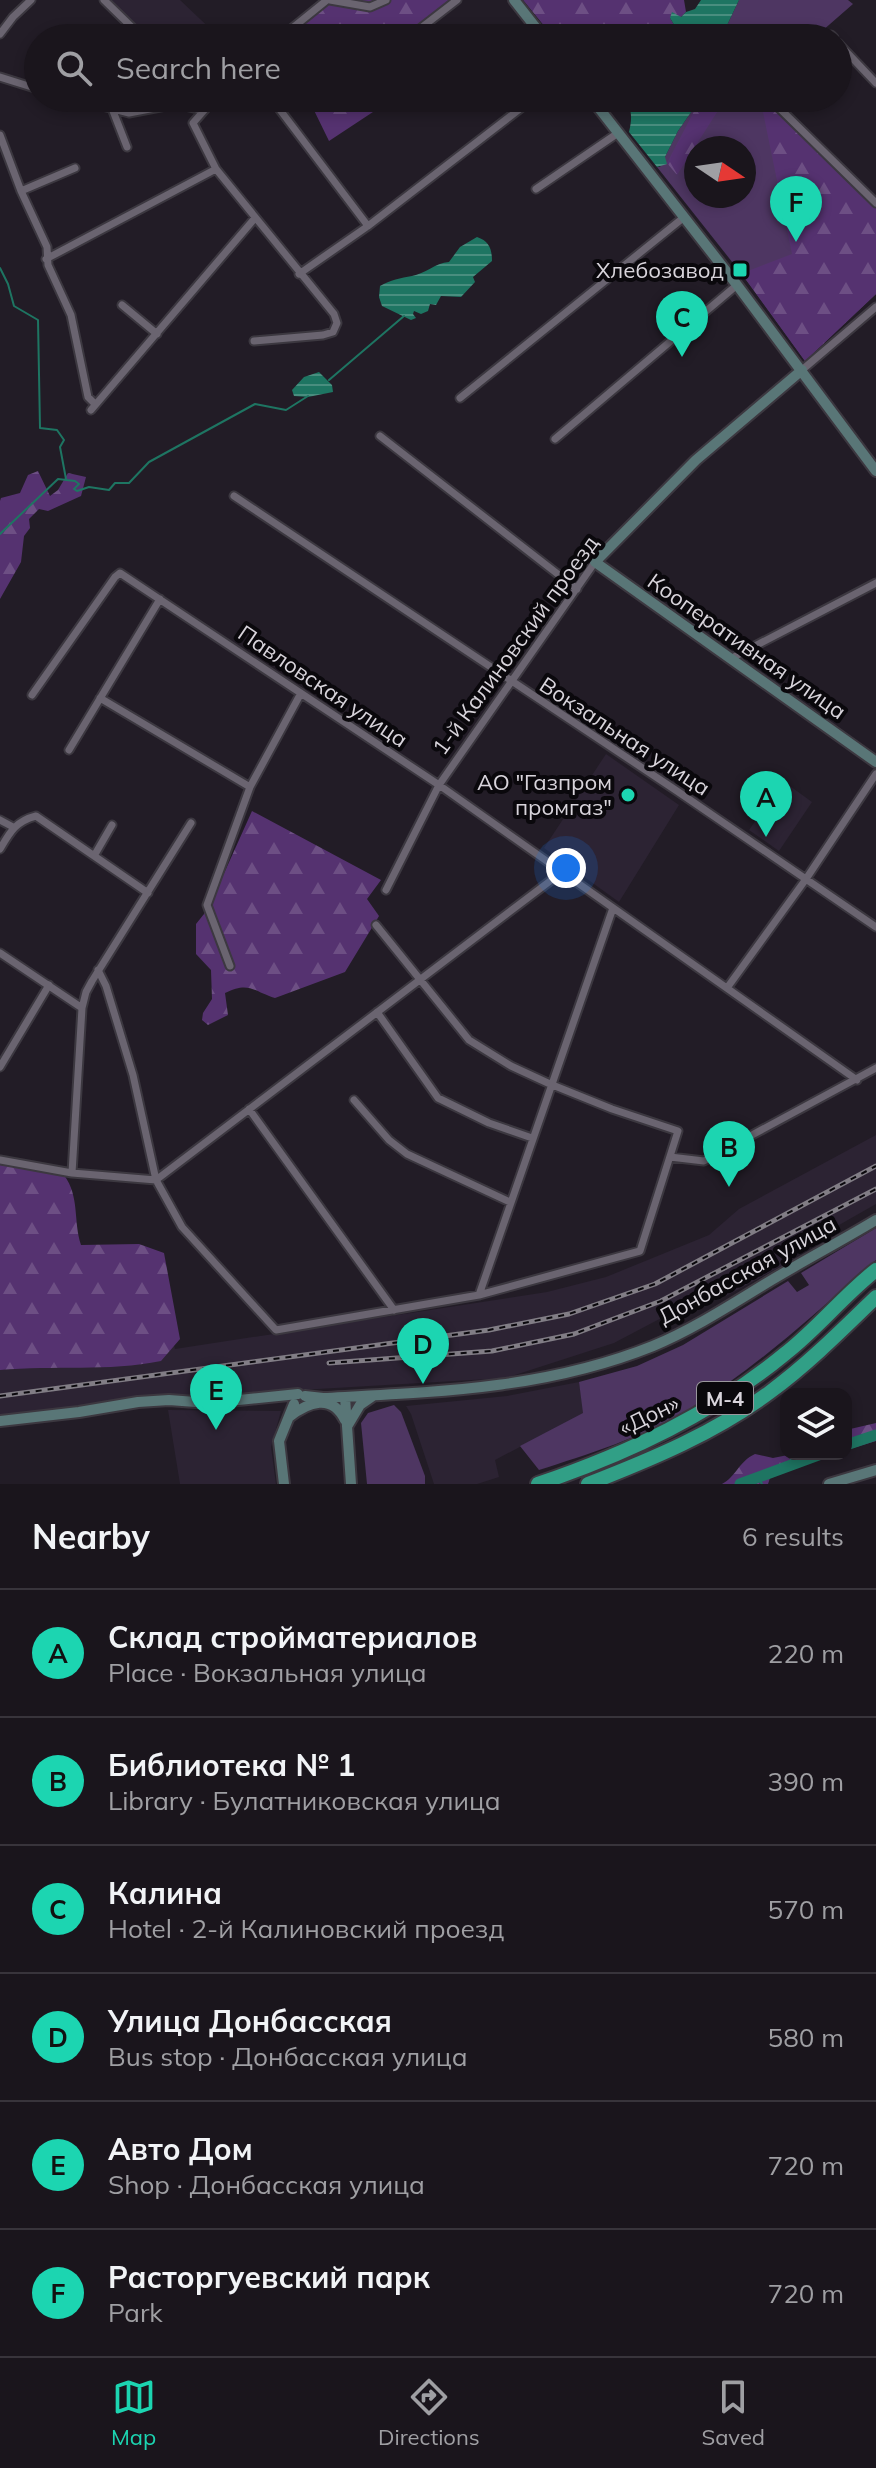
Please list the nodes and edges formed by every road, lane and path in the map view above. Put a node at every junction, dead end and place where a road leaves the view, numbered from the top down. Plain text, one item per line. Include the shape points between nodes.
1 (31, 0) edge
2 (104, 0) edge
3 (328, 0) edge
4 (386, 0) edge
5 (457, 0) edge
6 (514, 0) edge
7 (129, 24) edge
8 (298, 24) edge
9 (426, 24) edge
10 (533, 24) edge
11 (0, 34) edge
12 (852, 58) edge
13 (0, 77) edge
14 (876, 83) edge
15 (24, 85) edge
16 (113, 112) edge
17 (201, 112) edge
18 (282, 112) edge
19 (516, 112) edge
20 (602, 112) edge
21 (783, 112) edge
22 (618, 133) junction
23 (0, 135) edge
24 (127, 147) dead end
25 (75, 168) dead end
26 (216, 169) junction
27 (536, 189) dead end
28 (21, 191) junction
29 (876, 203) edge
30 (255, 218) junction
31 (683, 218) junction
32 (368, 226) junction
33 (46, 259) junction
34 (299, 274) junction
35 (737, 285) junction
36 (122, 305) dead end
37 (876, 307) edge
38 (157, 334) junction
39 (254, 341) dead end
40 (802, 370) junction
41 (460, 398) dead end
42 (380, 436) dead end
43 (555, 439) dead end
44 (876, 471) edge
45 (234, 496) dead end
46 (595, 562) junction
47 (876, 583) edge
48 (577, 589) junction
49 (160, 599) junction
50 (730, 659) junction
51 (512, 683) junction
52 (301, 693) junction
53 (32, 695) dead end
54 (100, 698) junction
55 (69, 750) dead end
56 (876, 762) edge
57 (876, 774) edge
58 (439, 785) junction
59 (250, 787) junction
60 (0, 820) edge
61 (191, 823) dead end
62 (112, 825) dead end
63 (13, 827) junction
64 (0, 849) edge
65 (94, 856) junction
66 (562, 872) junction
67 (806, 879) junction
68 (386, 890) dead end
69 (148, 893) junction
70 (613, 908) junction
71 (376, 925) dead end
72 (876, 927) edge
73 (0, 953) edge
74 (230, 966) dead end
75 (98, 970) junction
76 (419, 980) junction
77 (49, 985) junction
78 (727, 988) junction
79 (82, 1009) junction
80 (377, 1012) junction
81 (0, 1067) edge
82 (876, 1068) edge
83 (857, 1080) junction
84 (550, 1084) junction
85 (354, 1100) dead end
86 (249, 1109) junction
87 (532, 1138) junction
88 (670, 1157) junction
89 (0, 1160) edge
90 (72, 1173) junction
91 (156, 1180) junction
92 (510, 1202) junction
93 (876, 1220) edge
94 (876, 1270) edge
95 (479, 1295) junction
96 (876, 1297) edge
97 (394, 1310) junction
98 (374, 1395) junction
99 (341, 1397) junction
100 (300, 1402) junction
101 (323, 1402) junction
102 (0, 1421) edge
103 (347, 1427) junction
104 (650, 1460) junction
105 (876, 1470) edge
106 (284, 1484) edge
107 (351, 1484) edge
108 (538, 1484) edge
109 (588, 1484) edge
110 (605, 1484) edge
111 (829, 1484) edge

1 - 11 street
2 - 7 street
3 - 4 street via 370,7
3 - 8 street
5 - 9 street
6 - 10 street
12 - 14 street
13 - 15 street
16 - 24 street
17 - 26 street via 193,123
18 - 32 street
19 - 32 street
20 - 22 street
21 - 29 street
22 - 27 street
22 - 31 street
23 - 28 street
25 - 28 street
26 - 30 street
26 - 33 street
28 - 33 street via 47,247
30 - 34 street
30 - 38 street
31 - 35 street
31 - 41 street
32 - 34 street
33 - 38 street via 71,315 92,406
34 - 39 street via 334,314 333,332
35 - 40 street
35 - 43 street
36 - 38 street
37 - 40 street, 1-й Калиновский проезд
40 - 44 street
40 - 46 street, 1-й Калиновский проезд via 696,460
42 - 48 street
45 - 51 street, Вокзальная улица
46 - 48 street, 1-й Калиновский проезд
46 - 50 street, Кооперативная улица
47 - 50 street
48 - 51 street, 1-й Калиновский проезд
49 - 52 street, Павловская улица
49 - 53 street, Павловская улица via 120,573
49 - 54 street
50 - 56 street, Кооперативная улица
51 - 58 street, 1-й Калиновский проезд
51 - 67 street, Вокзальная улица
52 - 58 street, Павловская улица
52 - 59 street
54 - 55 street
54 - 59 street
57 - 67 street
58 - 66 street, Павловская улица
58 - 68 street, 1-й Калиновский проезд
59 - 74 street via 207,905
60 - 63 street
61 - 69 street
62 - 65 street
63 - 64 street
63 - 65 street via 36,816
65 - 69 street
66 - 70 street, Павловская улица
66 - 76 street
67 - 72 street, Вокзальная улица
67 - 78 street
69 - 75 street
70 - 78 street, Павловская улица
70 - 84 street
71 - 76 street
73 - 77 street
75 - 79 street
75 - 91 street via 129,1060
76 - 80 street
76 - 84 street via 469,1040
77 - 79 street
77 - 81 street
78 - 83 street, Павловская улица
79 - 90 street
80 - 86 street
80 - 87 street via 438,1098
82 - 83 street
83 - 88 street via 704,1161
84 - 87 street
84 - 88 street via 678,1131
85 - 92 street via 407,1154
86 - 91 street
86 - 97 street
87 - 92 street
88 - 95 street via 640,1251
89 - 90 street
90 - 91 street
91 - 97 street via 182,1227 276,1330
92 - 95 street
93 - 98 street, Донбасская улица via 711,1317 603,1364 504,1386
94 - 108 highway, «Дон» / М-4 via 790,1351 703,1412 646,1443
95 - 97 street
96 - 104 highway, «Дон» / М-4 via 769,1393
98 - 99 street, Донбасская улица
98 - 103 street via 360,1405
99 - 100 street, Донбасская улица
99 - 101 street
99 - 103 street
100 - 101 street
100 - 102 street, Донбасская улица via 273,1397 209,1403 169,1400
100 - 106 street via 279,1441
101 - 103 street via 336,1407
103 - 107 street
104 - 109 highway, «Дон» / М-4
104 - 110 street
105 - 111 street

